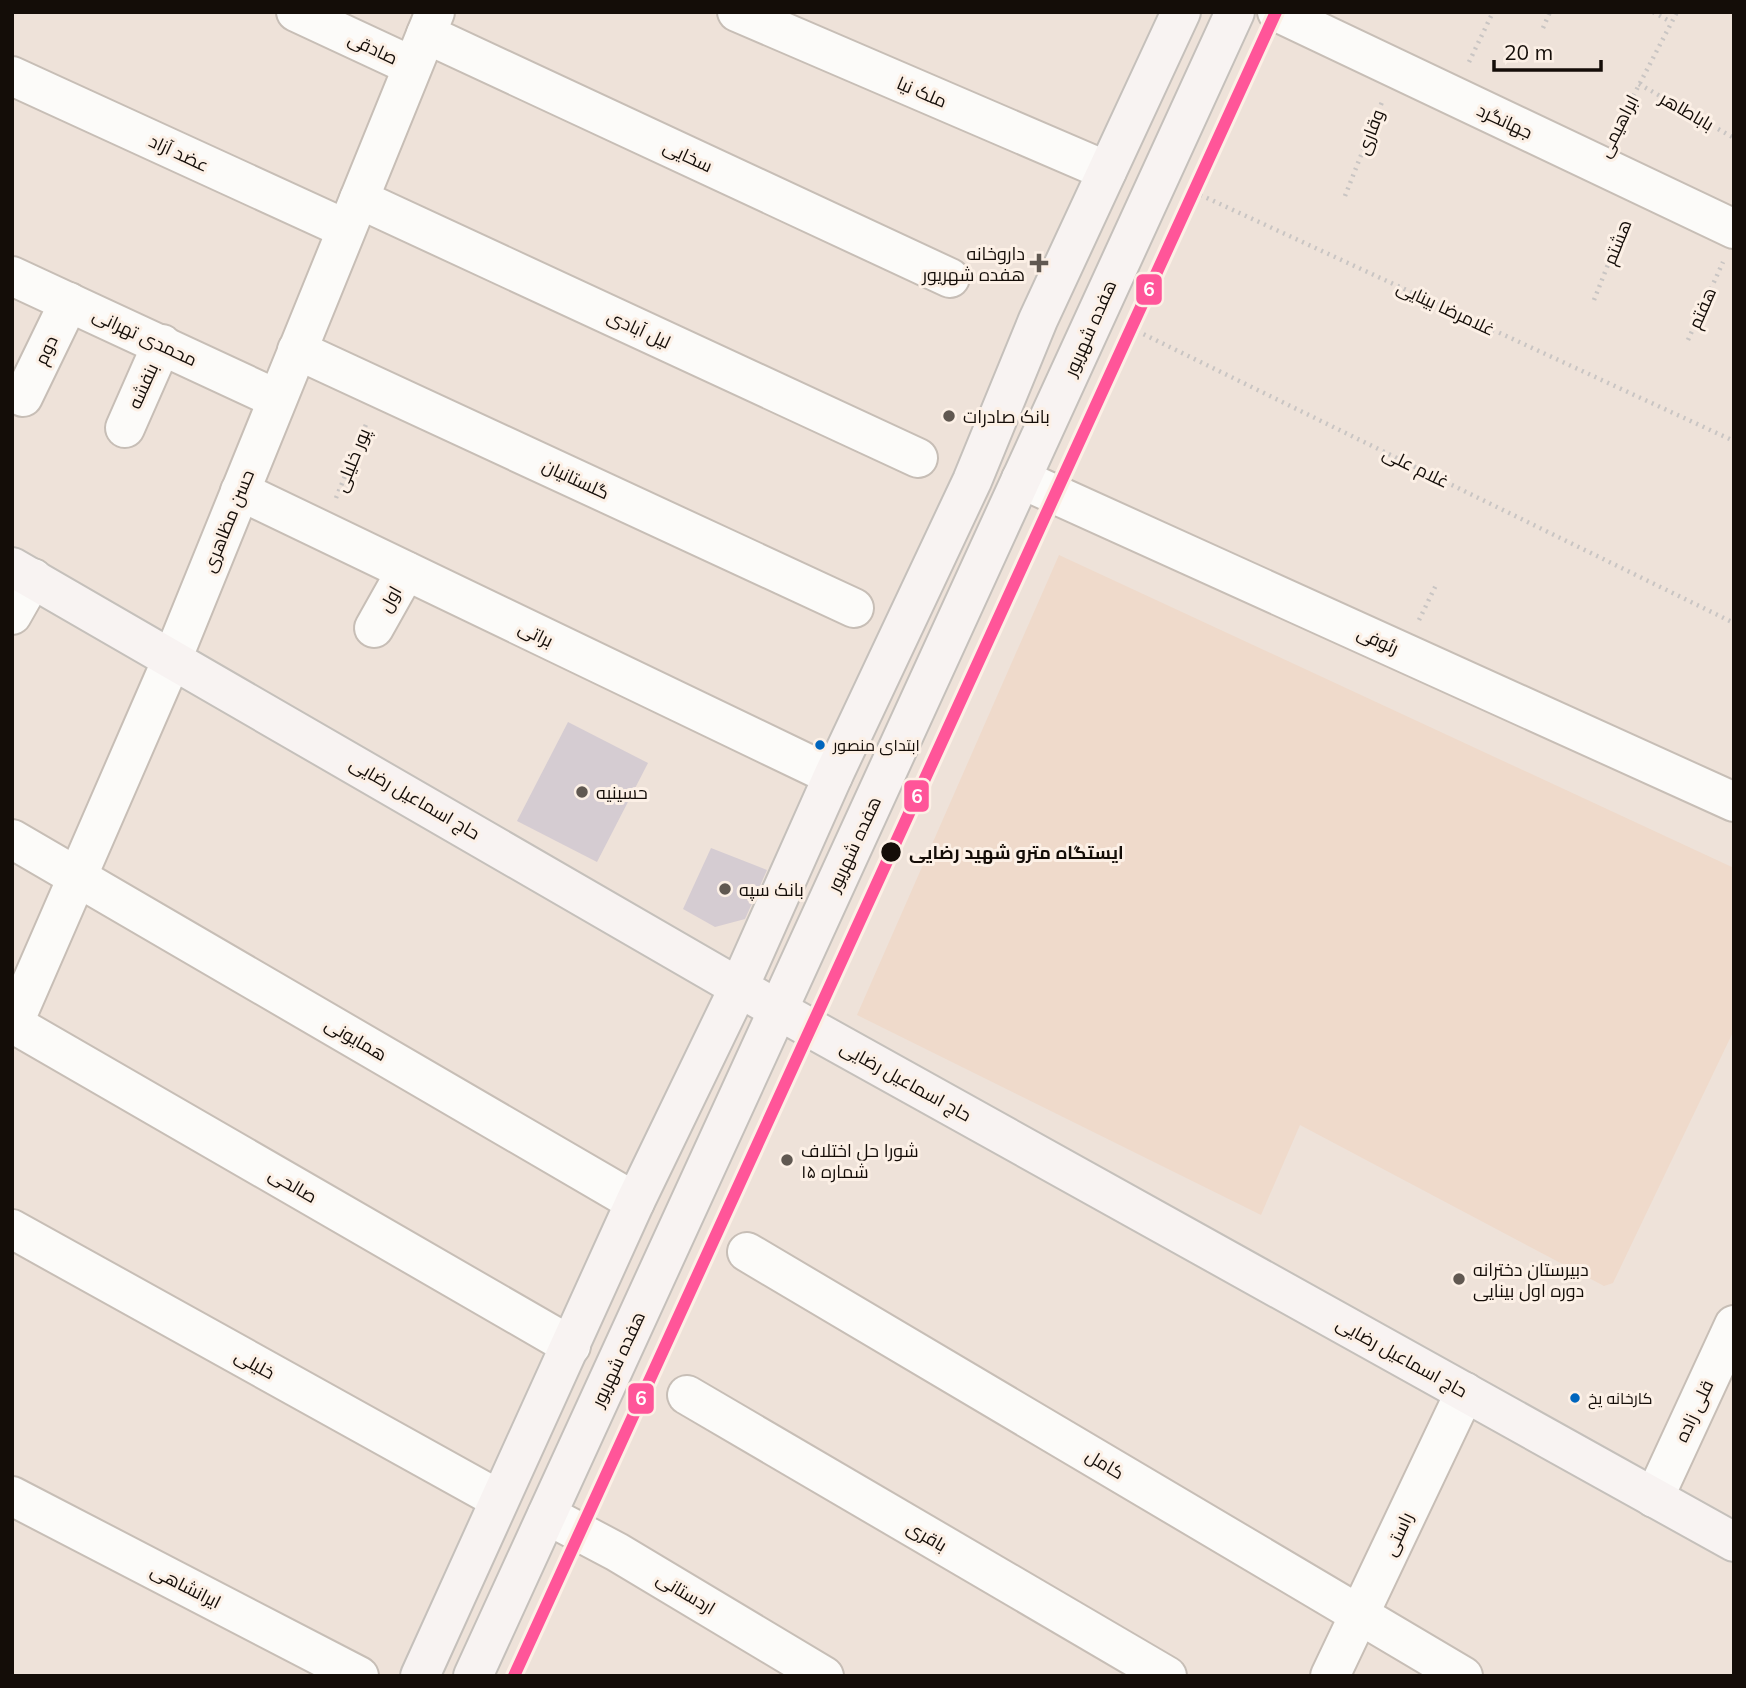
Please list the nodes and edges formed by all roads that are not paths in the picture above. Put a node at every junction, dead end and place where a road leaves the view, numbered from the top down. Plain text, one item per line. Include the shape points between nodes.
1 (296, 12) edge
2 (737, 12) edge
3 (1181, 12) edge
4 (1235, 12) edge
5 (1277, 12) edge
6 (424, 38) edge
7 (12, 76) edge
8 (1107, 171) junction
9 (353, 214) junction
10 (1731, 240) edge
11 (12, 276) edge
12 (950, 278) dead end
13 (69, 302) junction
14 (162, 344) junction
15 (297, 350) junction
16 (23, 397) dead end
17 (277, 399) junction
18 (125, 429) dead end
19 (918, 458) dead end
20 (1021, 479) junction
21 (240, 491) junction
22 (405, 571) junction
23 (22, 573) edge
24 (854, 608) dead end
25 (12, 615) edge
26 (374, 628) dead end
27 (173, 657) junction
28 (833, 776) junction
29 (1734, 802) edge
30 (12, 839) edge
31 (78, 876) junction
32 (739, 986) junction
33 (778, 1010) junction
34 (13, 1024) edge
35 (635, 1202) junction
36 (12, 1229) edge
37 (747, 1252) dead end
38 (1734, 1325) edge
39 (572, 1346) junction
40 (1465, 1392) junction
41 (687, 1395) dead end
42 (12, 1496) edge
43 (1654, 1498) junction
44 (498, 1499) junction
45 (547, 1515) junction
46 (1734, 1542) edge
47 (1359, 1615) junction
48 (359, 1676) edge
49 (419, 1676) edge
50 (472, 1676) edge
51 (824, 1676) edge
52 (1167, 1676) edge
53 (1330, 1676) edge
54 (1462, 1676) edge

1 - 6 street, صادقی
2 - 8 street, ملک نیا
3 - 8 main road
4 - 20 main road, هفده شهریور
5 - 10 street, جهانگرد via 1640,184
6 - 9 street, حسن مظاهری
6 - 12 street, سخایی
7 - 9 street, عضد آزاد
8 - 28 main road via 1038,320 972,481
9 - 15 street, حسن مظاهری
9 - 19 street, لیل آبادی
11 - 13 street, محمدی تهرانی
13 - 14 street, محمدی تهرانی
13 - 16 street, دوم
14 - 17 street, محمدی تهرانی
14 - 18 street, بنفشه
15 - 17 street, حسن مظاهری
15 - 24 street, گلستانیان
17 - 21 street, حسن مظاهری
20 - 29 street, رئوفی
20 - 33 main road, هفده شهریور
21 - 22 street, براتی
21 - 27 street, حسن مظاهری
22 - 26 street, اول
22 - 28 street, براتی
23 - 25 street
23 - 27 main road, حاج اسماعیل رضایی
27 - 31 street, حسن مظاهری
27 - 32 main road, حاج اسماعیل رضایی
28 - 32 main road
30 - 31 street, همایونی
31 - 34 street, حسن مظاهری
31 - 35 street, همایونی
32 - 33 main road, حاج اسماعیل رضایی
32 - 35 main road
33 - 40 main road, حاج اسماعیل رضایی
33 - 45 main road, هفده شهریور
34 - 39 street, صالحی
35 - 39 main road
36 - 44 street, خلیلی
37 - 47 street, کامل
38 - 43 street, قلی زاده
39 - 44 main road
40 - 43 main road, حاج اسماعیل رضایی
40 - 47 street, راستی
41 - 52 street, باقری
42 - 48 street, ایرانشاهی
43 - 46 main road, حاج اسماعیل رضایی
44 - 49 main road
45 - 50 main road, هفده شهریور
45 - 51 street, اردستانی
47 - 53 street, راستی
47 - 54 street, کامل

